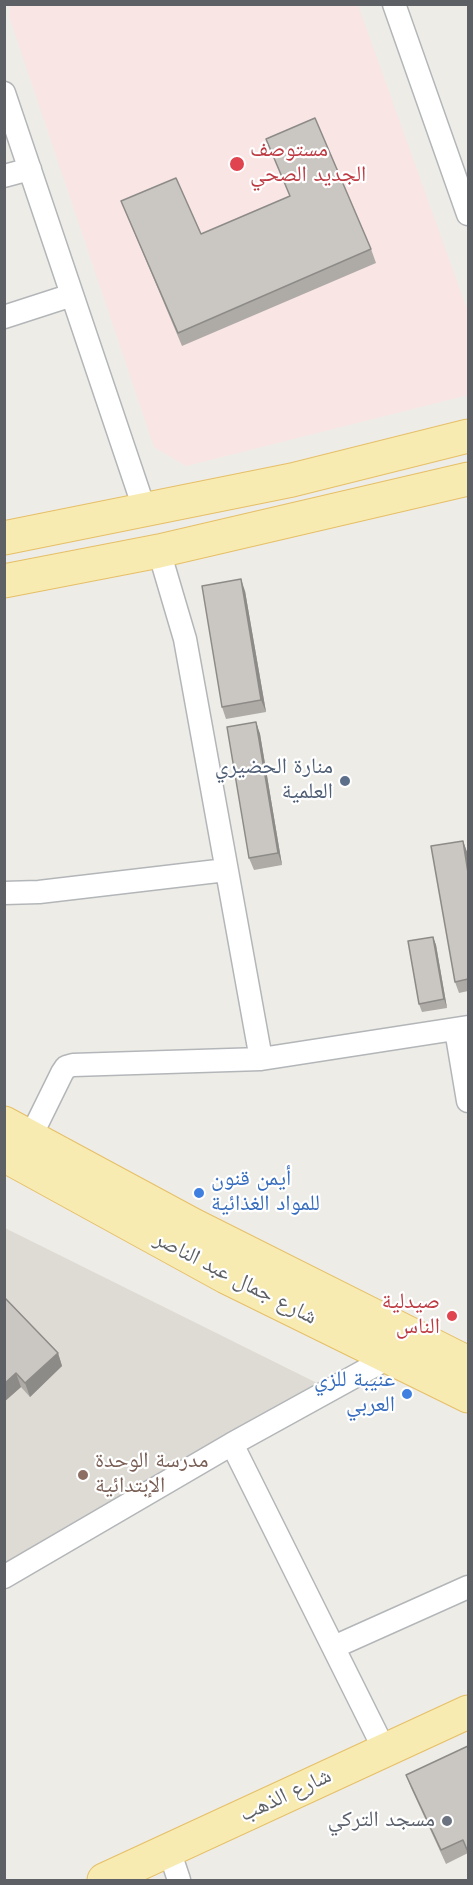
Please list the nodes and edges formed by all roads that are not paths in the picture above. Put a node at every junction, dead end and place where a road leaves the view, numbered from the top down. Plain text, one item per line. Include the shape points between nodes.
1 (394, 4) edge
2 (4, 93) edge
3 (30, 169) junction
4 (4, 176) edge
5 (468, 214) edge
6 (72, 295) junction
7 (4, 317) edge
8 (468, 436) edge
9 (468, 478) edge
10 (145, 511) junction
11 (4, 538) edge
12 (159, 551) junction
13 (4, 582) edge
14 (226, 870) junction
15 (4, 893) edge
16 (462, 1029) edge
17 (261, 1059) junction
18 (468, 1101) edge
19 (13, 1139) edge
20 (387, 1358) junction
21 (468, 1363) edge
22 (468, 1396) edge
23 (232, 1444) junction
24 (4, 1577) edge
25 (468, 1587) edge
26 (334, 1647) junction
27 (468, 1712) edge
28 (385, 1751) junction
29 (174, 1865) edge
30 (104, 1881) edge

1 - 5 street
2 - 3 street
3 - 4 street
3 - 6 street
6 - 7 street
6 - 10 street
8 - 10 main road via 292,480
9 - 12 main road
10 - 11 main road
12 - 13 main road
12 - 14 street via 185,639
14 - 15 street
14 - 17 street
16 - 17 street
16 - 18 street
17 - 19 street via 66,1067
19 - 20 main road, شارع جمال عبد الناصر via 226,1277
19 - 21 main road, شارع جمال عبد الناصر
20 - 22 main road, شارع جمال عبد الناصر
20 - 23 street
23 - 24 street
23 - 26 street
25 - 26 street
26 - 28 street
27 - 28 main road, شارع الذهب
28 - 29 main road, شارع الذهب
29 - 30 main road, شارع الذهب

